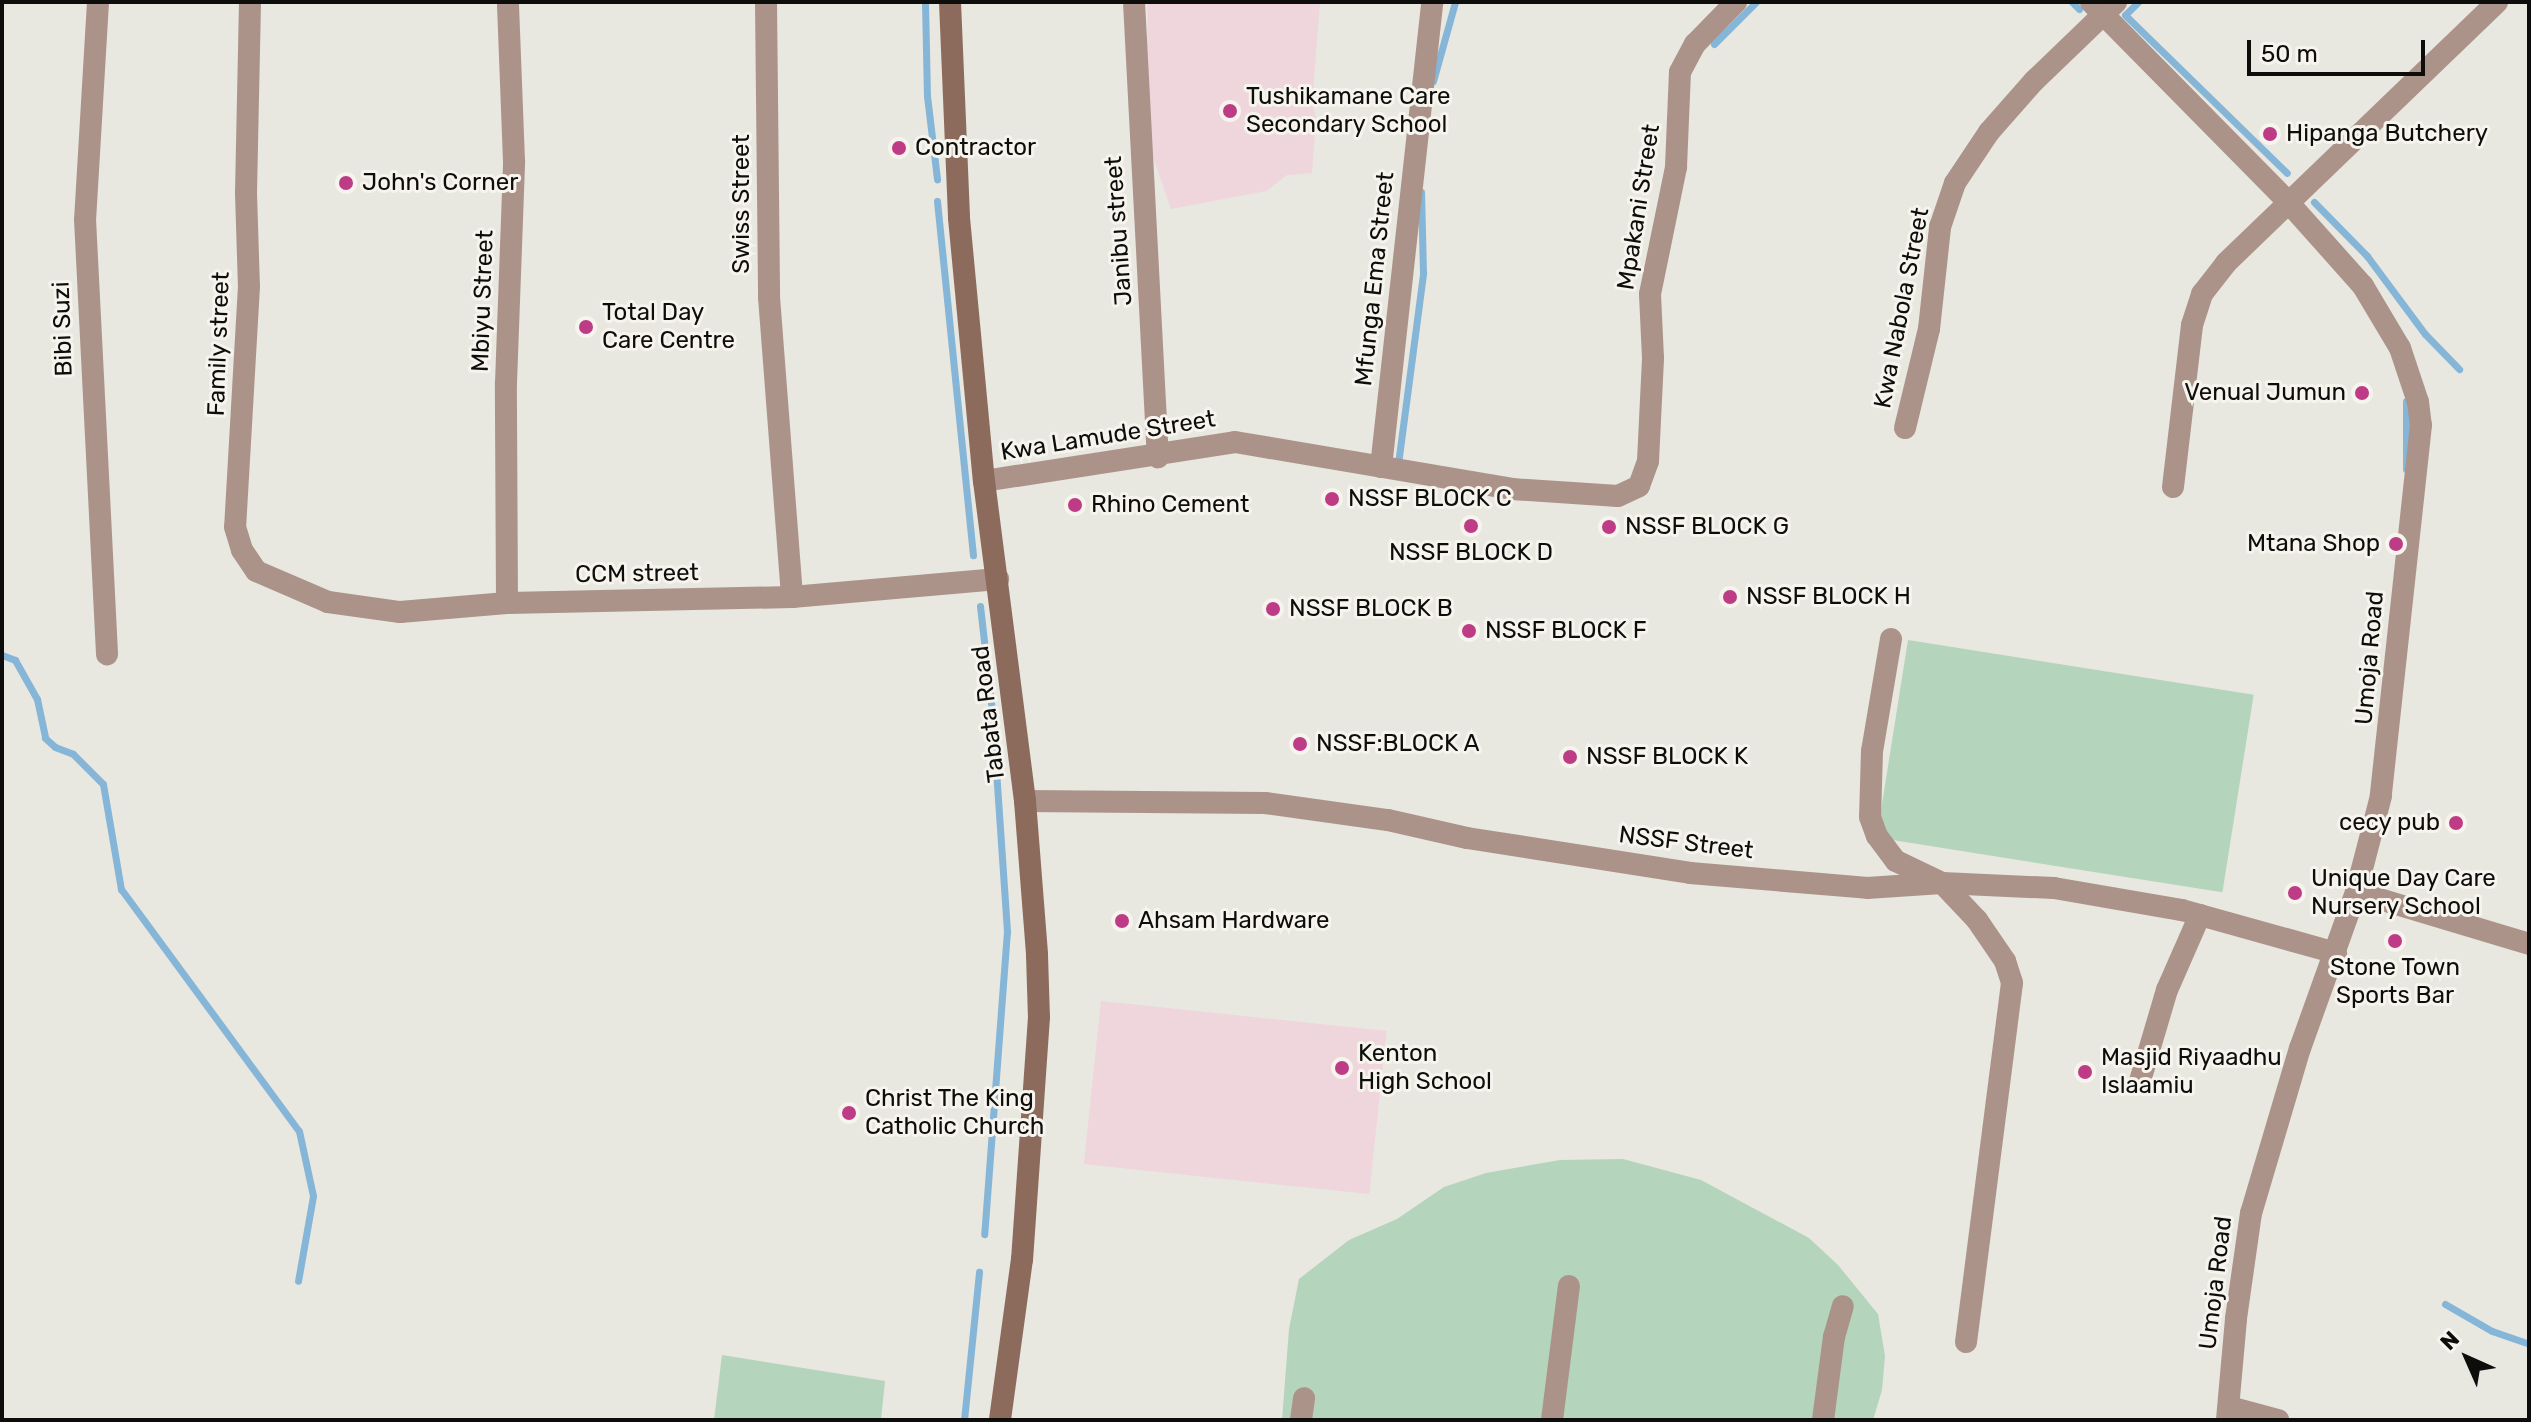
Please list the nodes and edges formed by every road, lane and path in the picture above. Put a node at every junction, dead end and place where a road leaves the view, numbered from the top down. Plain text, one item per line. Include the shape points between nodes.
1 (98, 2) edge
2 (250, 2) edge
3 (508, 2) edge
4 (766, 2) edge
5 (950, 2) edge
6 (1134, 2) edge
7 (1432, 2) edge
8 (1736, 2) edge
9 (2497, 2) edge
10 (2103, 6) edge
11 (2289, 203) junction
12 (1905, 428) dead end
13 (1158, 457) junction
14 (1381, 467) junction
15 (984, 481) junction
16 (1639, 486) joint
17 (2173, 487) dead end
18 (998, 579) junction
19 (281, 583) joint
20 (792, 597) junction
21 (507, 603) junction
22 (1891, 639) dead end
23 (107, 654) dead end
24 (1025, 801) junction
25 (1942, 883) junction
26 (2356, 892) junction
27 (2200, 915) junction
28 (2529, 944) edge
29 (2336, 953) junction
30 (2140, 1081) dead end
31 (1569, 1286) dead end
32 (1843, 1306) dead end
33 (1966, 1342) dead end
34 (2228, 1414) edge
35 (1000, 1420) edge
36 (1552, 1420) edge
37 (1823, 1420) edge
38 (2278, 1420) edge

1 - 23 street, Bibi Suzi via 85,219
2 - 19 street, Family street via 249,286 235,527 256,571
3 - 21 street, Mbiyu Street via 514,161 506,383
4 - 20 street, Swiss Street via 769,297
5 - 15 main road, Tabata Road via 959,218
6 - 13 street, Janibu street
7 - 14 street, Mfunga Ema Street
8 - 16 street, Mpakani Street via 1695,44 1680,72 1676,167 1650,294 1648,461
9 - 11 street
10 - 11 street, Umoja Road
10 - 12 street, Kwa Nabola Street via 1989,132 1955,183 1940,227 1929,329
11 - 17 street via 2226,263 2202,294 2192,325
11 - 26 street, Umoja Road via 2363,286 2400,348 2421,425 2383,783
13 - 14 street, Kwa Lamude Street via 1235,442
13 - 15 street, Kwa Lamude Street
14 - 16 street, Kwa Lamude Street via 1512,489 1618,496
15 - 18 main road, Tabata Road
18 - 20 street, CCM street
18 - 24 main road, Tabata Road
19 - 21 street, CCM street via 328,602 400,612
20 - 21 street, CCM street
22 - 25 street via 1872,751 1870,817 1883,847 1896,861
24 - 25 street, NSSF Street via 1265,803 1690,873 1867,888
24 - 35 main road, Tabata Road via 1039,1017 1022,1259
25 - 27 street, NSSF Street via 2054,888
25 - 33 street via 1991,940 2012,983
26 - 28 street
26 - 29 street, Umoja Road
27 - 29 street, NSSF Street
27 - 30 street via 2167,990
29 - 34 street, Umoja Road via 2300,1048 2251,1213
31 - 36 street
32 - 37 street
34 - 38 street

